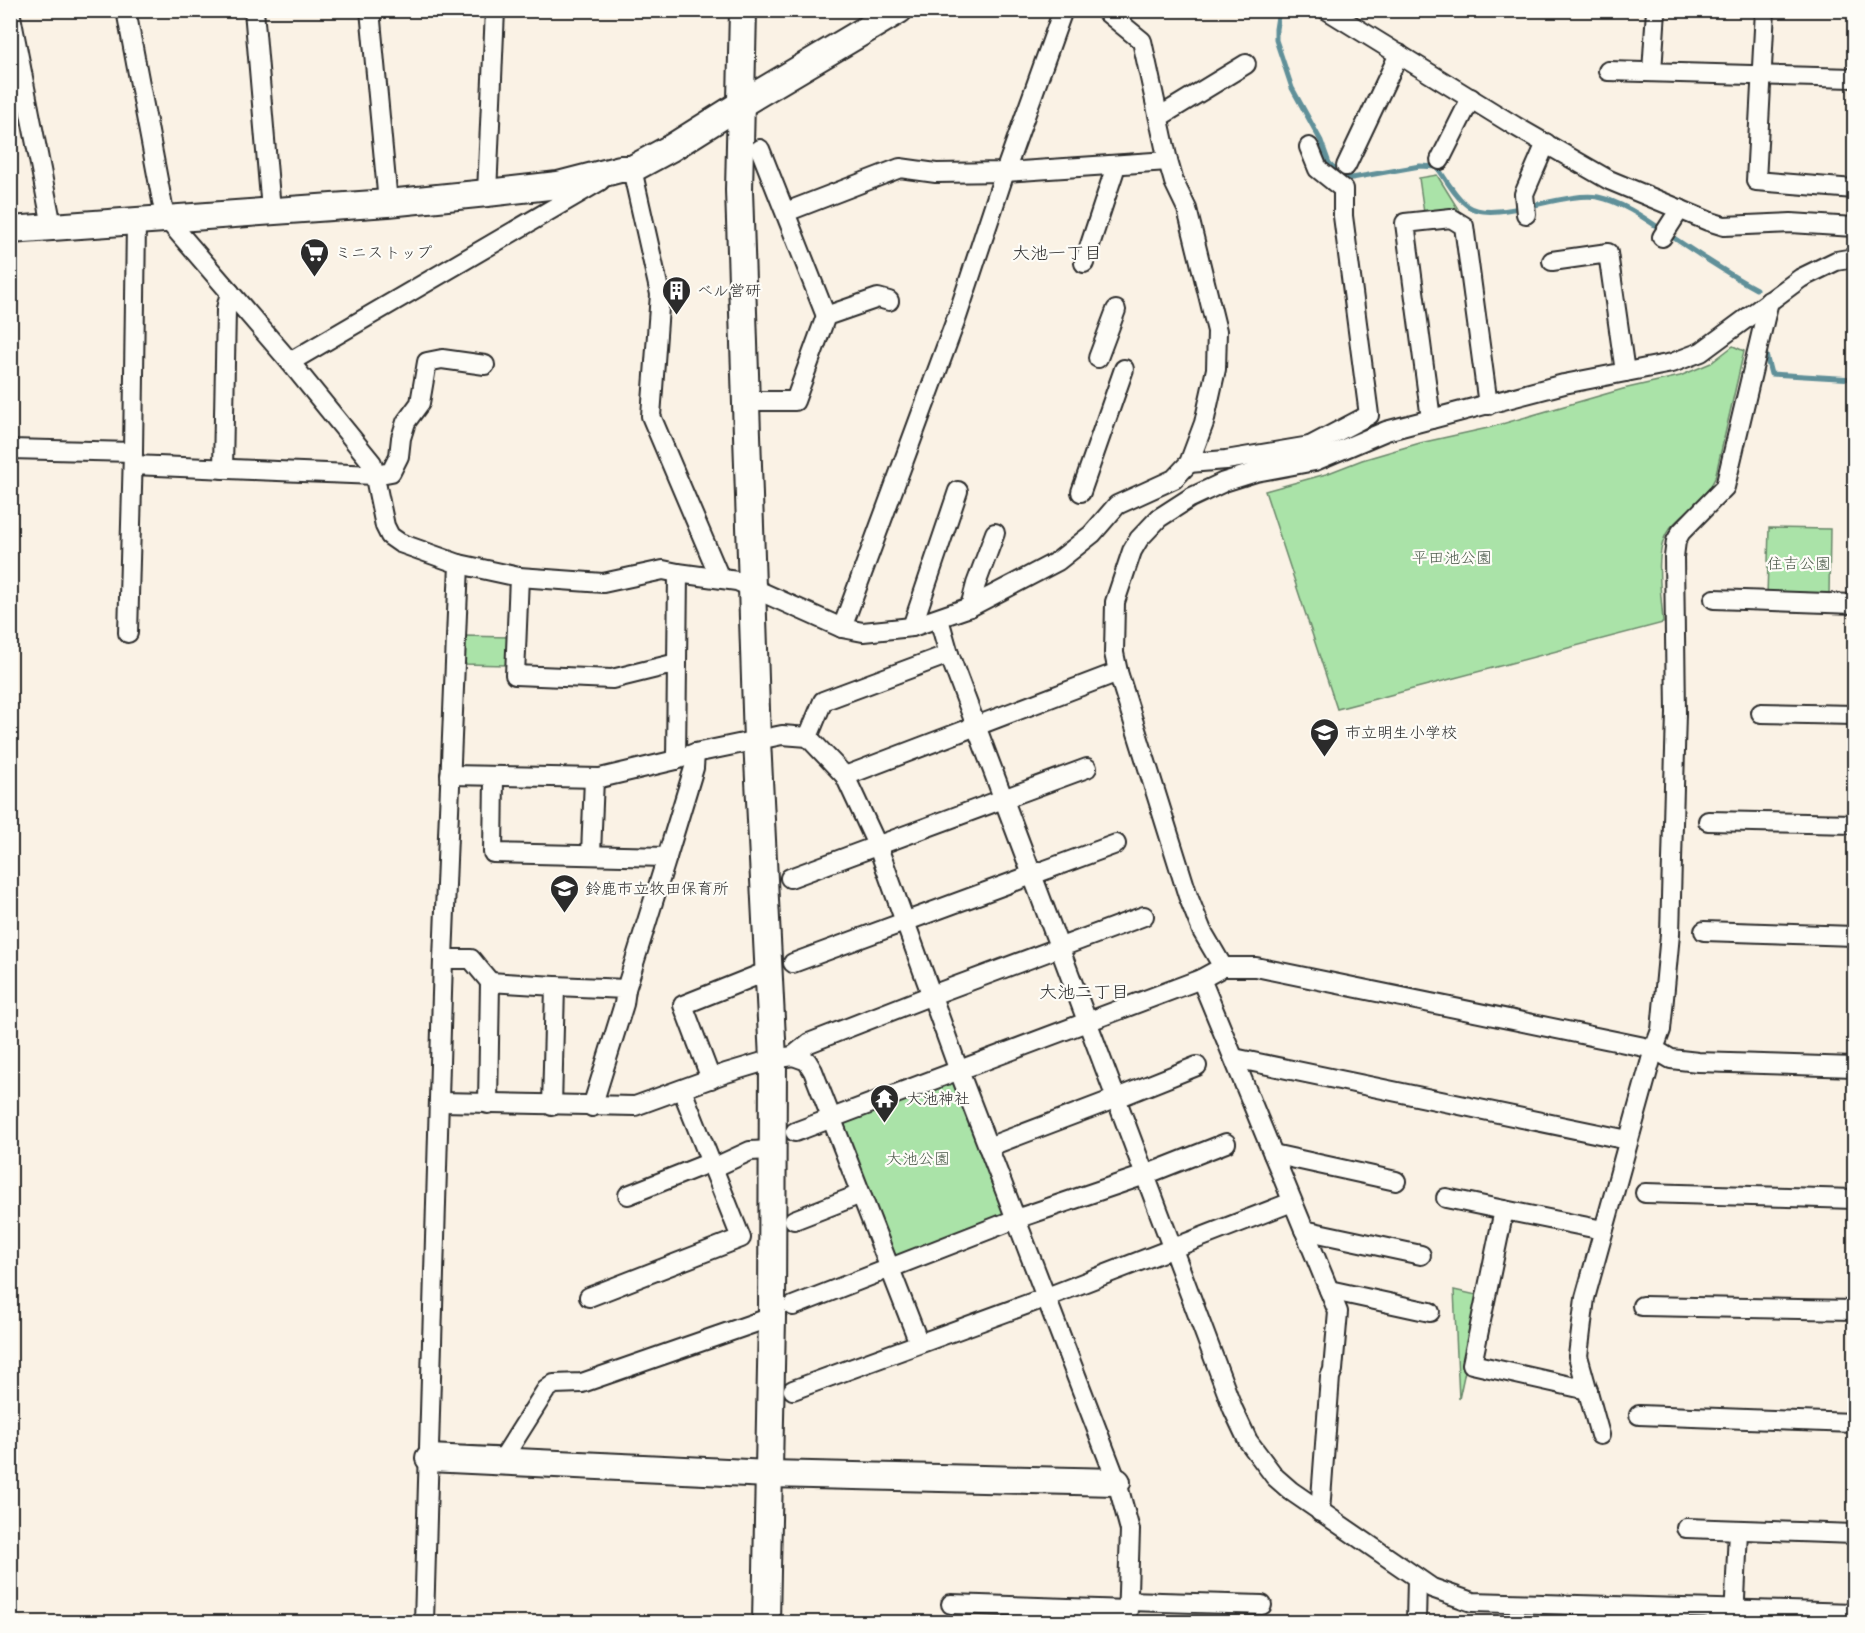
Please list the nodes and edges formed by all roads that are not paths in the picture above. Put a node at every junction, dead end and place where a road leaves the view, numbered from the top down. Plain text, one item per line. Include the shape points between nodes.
1 (126, 10) edge
2 (254, 10) edge
3 (370, 10) edge
4 (495, 10) edge
5 (743, 10) edge
6 (899, 10) edge
7 (1063, 10) edge
8 (1104, 10) edge
9 (1327, 10) edge
10 (1656, 10) edge
11 (1765, 10) edge
12 (10, 11) edge
13 (1399, 54) junction
14 (1246, 64) dead end
15 (1608, 71) dead end
16 (1652, 72) junction
17 (1760, 75) junction
18 (1854, 78) edge
19 (1471, 98) junction
20 (741, 104) junction
21 (1159, 117) junction
22 (1546, 143) junction
23 (1309, 147) dead end
24 (760, 149) dead end
25 (1440, 160) dead end
26 (1168, 161) junction
27 (1113, 165) junction
28 (1346, 166) dead end
29 (626, 169) junction
30 (1005, 172) junction
31 (1854, 189) edge
32 (487, 193) junction
33 (388, 203) junction
34 (271, 210) junction
35 (786, 212) junction
36 (1526, 214) dead end
37 (165, 217) junction
38 (136, 222) junction
39 (52, 226) junction
40 (1854, 227) edge
41 (10, 230) edge
42 (1854, 258) edge
43 (1552, 261) dead end
44 (1084, 263) dead end
45 (230, 292) junction
46 (889, 301) dead end
47 (1769, 301) junction
48 (1116, 310) dead end
49 (826, 316) junction
50 (1098, 358) dead end
51 (290, 362) junction
52 (485, 365) dead end
53 (1124, 369) dead end
54 (1625, 372) junction
55 (747, 401) junction
56 (1488, 405) junction
57 (1431, 419) junction
58 (10, 449) edge
59 (1312, 453) junction
60 (133, 459) junction
61 (1189, 462) junction
62 (223, 469) junction
63 (375, 475) junction
64 (958, 491) dead end
65 (1081, 492) dead end
66 (995, 533) dead end
67 (459, 564) junction
68 (678, 573) junction
69 (519, 577) junction
70 (720, 578) junction
71 (752, 589) junction
72 (1714, 599) dead end
73 (1854, 604) edge
74 (970, 607) junction
75 (939, 619) junction
76 (912, 627) junction
77 (842, 628) junction
78 (128, 633) dead end
79 (949, 654) junction
80 (677, 663) junction
81 (1118, 672) junction
82 (1761, 713) dead end
83 (1854, 715) edge
84 (978, 726) junction
85 (808, 736) junction
86 (757, 740) junction
87 (695, 753) junction
88 (676, 760) junction
89 (1087, 768) dead end
90 (450, 776) junction
91 (845, 776) junction
92 (494, 777) junction
93 (594, 778) junction
94 (1005, 799) junction
95 (1708, 821) dead end
96 (1854, 824) edge
97 (1116, 844) dead end
98 (878, 847) junction
99 (591, 854) junction
100 (667, 857) junction
101 (1033, 875) junction
102 (790, 878) dead end
103 (1144, 916) dead end
104 (905, 922) junction
105 (1704, 931) dead end
106 (1854, 936) edge
107 (1060, 947) junction
108 (443, 959) junction
109 (794, 963) dead end
110 (1223, 967) junction
111 (768, 971) junction
112 (1201, 979) junction
113 (490, 982) junction
114 (555, 986) junction
115 (626, 989) junction
116 (932, 995) junction
117 (1088, 1022) junction
118 (1654, 1049) junction
119 (783, 1058) junction
120 (1234, 1058) junction
121 (1197, 1066) dead end
122 (1854, 1067) edge
123 (959, 1071) junction
124 (711, 1079) junction
125 (682, 1090) junction
126 (1117, 1098) junction
127 (440, 1102) junction
128 (488, 1104) junction
129 (552, 1106) junction
130 (592, 1107) junction
131 (831, 1119) junction
132 (795, 1132) dead end
133 (1628, 1140) junction
134 (1226, 1143) dead end
135 (988, 1147) junction
136 (772, 1150) junction
137 (1273, 1154) junction
138 (712, 1165) junction
139 (1145, 1175) junction
140 (1396, 1180) dead end
141 (1645, 1193) dead end
142 (861, 1194) junction
143 (628, 1195) dead end
144 (1446, 1198) dead end
145 (1854, 1199) edge
146 (1292, 1202) junction
147 (1504, 1210) junction
148 (1016, 1219) junction
149 (794, 1220) dead end
150 (1304, 1230) junction
151 (1603, 1230) junction
152 (1173, 1248) junction
153 (1421, 1255) dead end
154 (890, 1269) junction
155 (1329, 1290) junction
156 (589, 1297) dead end
157 (1047, 1297) junction
158 (1642, 1306) dead end
159 (1854, 1310) edge
160 (783, 1312) junction
161 (1430, 1312) dead end
162 (919, 1343) junction
163 (793, 1390) dead end
164 (1588, 1390) junction
165 (1639, 1414) dead end
166 (1854, 1423) edge
167 (1600, 1435) dead end
168 (429, 1458) junction
169 (500, 1462) junction
170 (768, 1474) junction
171 (1117, 1482) junction
172 (1320, 1512) junction
173 (1686, 1528) dead end
174 (1738, 1530) junction
175 (1854, 1534) edge
176 (1417, 1578) junction
177 (951, 1605) dead end
178 (1262, 1605) dead end
179 (1128, 1611) edge
180 (1854, 1613) edge
181 (1734, 1616) edge
182 (424, 1623) edge
183 (766, 1623) edge
184 (1416, 1623) edge

1 - 37 street
2 - 34 street
3 - 33 street
4 - 32 street
5 - 20 street
6 - 20 street
7 - 30 street
8 - 21 street via 1142,41
9 - 13 street
10 - 16 street
11 - 17 street
12 - 39 street
13 - 19 street
13 - 28 street
14 - 21 street
15 - 16 street
16 - 17 street
17 - 18 street
17 - 31 street via 1756,181
19 - 22 street
19 - 25 street
20 - 29 street via 671,148
20 - 55 street via 739,190
21 - 26 street
22 - 36 street via 1524,194
22 - 40 street via 1671,223
23 - 59 street via 1317,169 1343,189 1343,216 1369,415
24 - 35 street
26 - 27 street
26 - 61 street via 1187,209 1217,331 1216,369 1204,423
27 - 30 street
27 - 44 street
29 - 32 street via 558,185
29 - 51 street
29 - 70 street via 660,294 651,416
30 - 35 street via 936,173 900,168
30 - 77 street via 957,317
32 - 33 street
33 - 34 street
34 - 37 street
35 - 49 street
37 - 38 street
37 - 45 street
38 - 39 street
38 - 60 street
39 - 41 street
42 - 47 street via 1836,261 1801,278
43 - 54 street via 1608,253
45 - 51 street
45 - 62 street via 226,309
46 - 49 street via 878,298
47 - 54 street via 1701,352 1672,363
47 - 118 street via 1725,487 1676,541 1670,934 1661,1030
48 - 50 street
49 - 55 street via 795,401
51 - 63 street via 372,463
52 - 63 street via 442,359 427,362 420,403 406,422 399,456 391,472
53 - 65 street
54 - 56 street
55 - 71 street
56 - 57 street
56 - 57 street via 1464,226 1451,218 1405,223
57 - 59 street
58 - 60 street
59 - 61 street
59 - 81 street via 1224,482 1190,498 1148,529 1132,550 1115,602 1114,653
60 - 62 street
60 - 78 street
61 - 74 street via 1174,479 1117,505 1092,534 1058,561
62 - 63 street
63 - 67 street via 390,536
64 - 76 street
66 - 74 street
67 - 69 street
67 - 90 street
68 - 69 street via 663,570 603,583
68 - 70 street
68 - 80 street
69 - 80 street via 515,675 612,679
70 - 71 street
71 - 77 street
71 - 86 street
72 - 73 street
74 - 75 street
75 - 76 street
75 - 79 street
76 - 77 street via 863,632
79 - 84 street
79 - 85 street via 823,701
80 - 88 street
81 - 84 street
81 - 110 street via 1188,896
82 - 83 street
84 - 91 street
84 - 94 street
85 - 86 street via 782,735
85 - 91 street
86 - 87 street
86 - 111 street
87 - 88 street
87 - 100 street
88 - 93 street
89 - 94 street
90 - 92 street
90 - 108 street
91 - 98 street
92 - 93 street
92 - 99 street via 493,853
93 - 99 street
94 - 98 street
94 - 101 street
95 - 96 street
97 - 101 street
98 - 102 street
98 - 104 street
99 - 100 street
100 - 115 street
101 - 104 street
101 - 107 street
103 - 107 street
104 - 109 street
104 - 116 street
105 - 106 street
107 - 116 street
107 - 117 street
108 - 113 street via 471,959
108 - 127 street
110 - 112 street
110 - 118 street via 1256,967
111 - 119 street
111 - 124 street via 683,1005
112 - 117 street
112 - 120 street
113 - 114 street
113 - 128 street
114 - 115 street
114 - 129 street
115 - 130 street
116 - 119 street via 808,1043
116 - 123 street
117 - 123 street
117 - 126 street
118 - 122 street via 1671,1059 1698,1062
118 - 133 street
119 - 124 street
119 - 131 street via 807,1061
119 - 136 street
120 - 133 street
120 - 137 street
121 - 126 street
123 - 131 street
123 - 135 street
124 - 125 street
125 - 130 street via 634,1106
125 - 138 street
126 - 135 street
126 - 139 street
127 - 128 street
127 - 168 street
128 - 129 street
129 - 130 street
131 - 132 street
131 - 142 street
133 - 151 street
134 - 139 street
135 - 148 street
136 - 138 street via 750,1151
136 - 160 street
137 - 140 street
137 - 146 street
138 - 143 street
138 - 156 street via 741,1238
139 - 148 street
139 - 152 street
141 - 145 street
142 - 149 street
142 - 154 street
144 - 147 street
146 - 150 street
146 - 152 street
147 - 151 street
147 - 164 street via 1472,1364
148 - 154 street
148 - 157 street
150 - 153 street
150 - 155 street
151 - 164 street via 1586,1298 1578,1356
152 - 157 street
152 - 172 street via 1248,1442 1275,1477
154 - 160 street
154 - 162 street
155 - 161 street
155 - 172 street via 1338,1312
157 - 162 street
157 - 171 street
158 - 159 street
160 - 169 street via 582,1383 554,1384 546,1389
160 - 170 street
162 - 163 street
164 - 167 street
165 - 166 street
168 - 169 street
168 - 182 street
169 - 170 street
170 - 171 street
170 - 183 street
171 - 179 street via 1130,1530
172 - 176 street
173 - 174 street
174 - 175 street
174 - 181 street
176 - 181 street via 1432,1588 1472,1602
176 - 184 street
177 - 179 street
178 - 179 street
180 - 181 street

